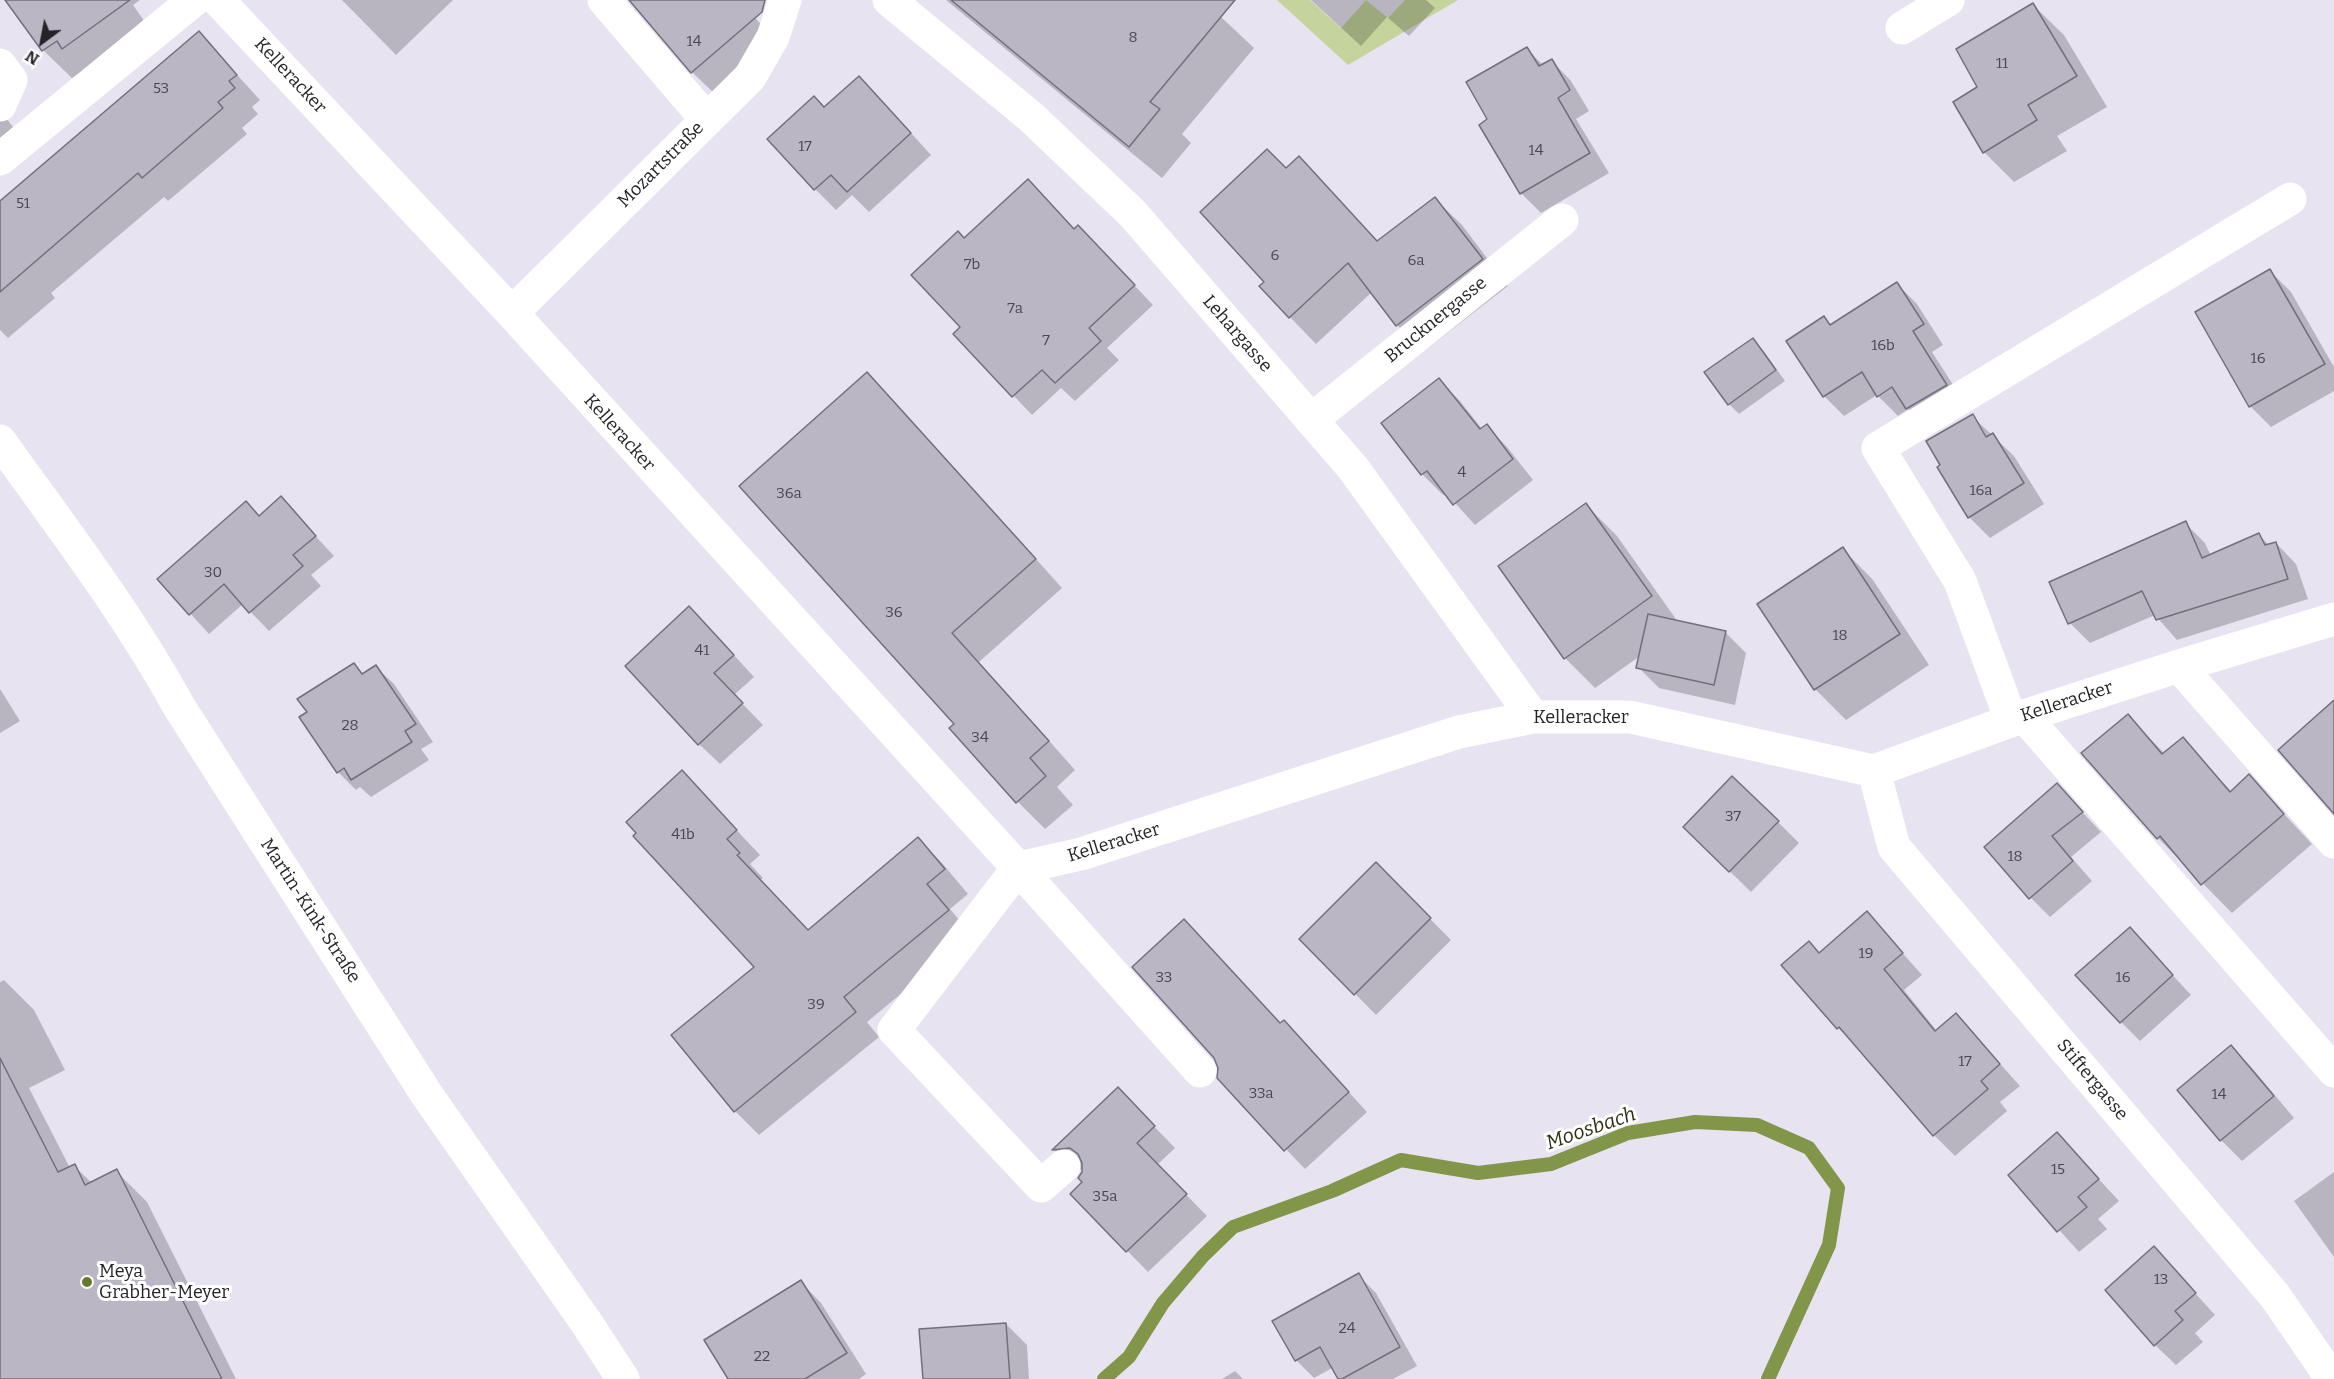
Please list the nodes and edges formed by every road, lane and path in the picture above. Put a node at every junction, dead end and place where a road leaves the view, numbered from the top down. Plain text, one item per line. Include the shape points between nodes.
1 (194, 0) edge
2 (218, 0) edge
3 (604, 0) edge
4 (785, 0) edge
5 (889, 0) edge
6 (1948, 0) edge
7 (1902, 28) dead end
8 (0, 65) edge
9 (0, 105) edge
10 (707, 120) junction
11 (0, 159) edge
12 (2290, 199) dead end
13 (1562, 220) dead end
14 (512, 313) junction
15 (1311, 420) junction
16 (0, 441) edge
17 (2334, 619) edge
18 (2179, 666) junction
19 (1533, 717) junction
20 (2018, 718) junction
21 (1874, 771) junction
22 (2334, 842) edge
23 (1018, 868) junction
24 (1200, 1071) dead end
25 (2334, 1071) edge
26 (1064, 1166) dead end
27 (623, 1379) edge
28 (2332, 1379) edge

1 - 11 street
2 - 14 street, Kelleracker
3 - 10 street
4 - 10 street, Mozartstraße via 773,37 750,77
5 - 15 street, Lehargasse via 1031,117 1133,214
6 - 7 street
8 - 9 street via 11,80
10 - 14 street, Mozartstraße
12 - 20 street via 1878,448 1960,581
13 - 15 street, Brucknergasse
14 - 23 street, Kelleracker
15 - 19 street, Lehargasse via 1353,468
16 - 27 street, Martin-Kink-Straße via 113,600 427,1095
17 - 18 street, Kelleracker
18 - 20 street, Kelleracker
18 - 22 street
19 - 21 street, Kelleracker via 1630,717
19 - 23 street, Kelleracker via 1459,732 1081,854
20 - 21 street, Kelleracker
20 - 25 street
21 - 28 street, Stiftergasse via 1894,847 2274,1296
23 - 24 street, Kelleracker
23 - 26 street via 894,1030 1041,1186

